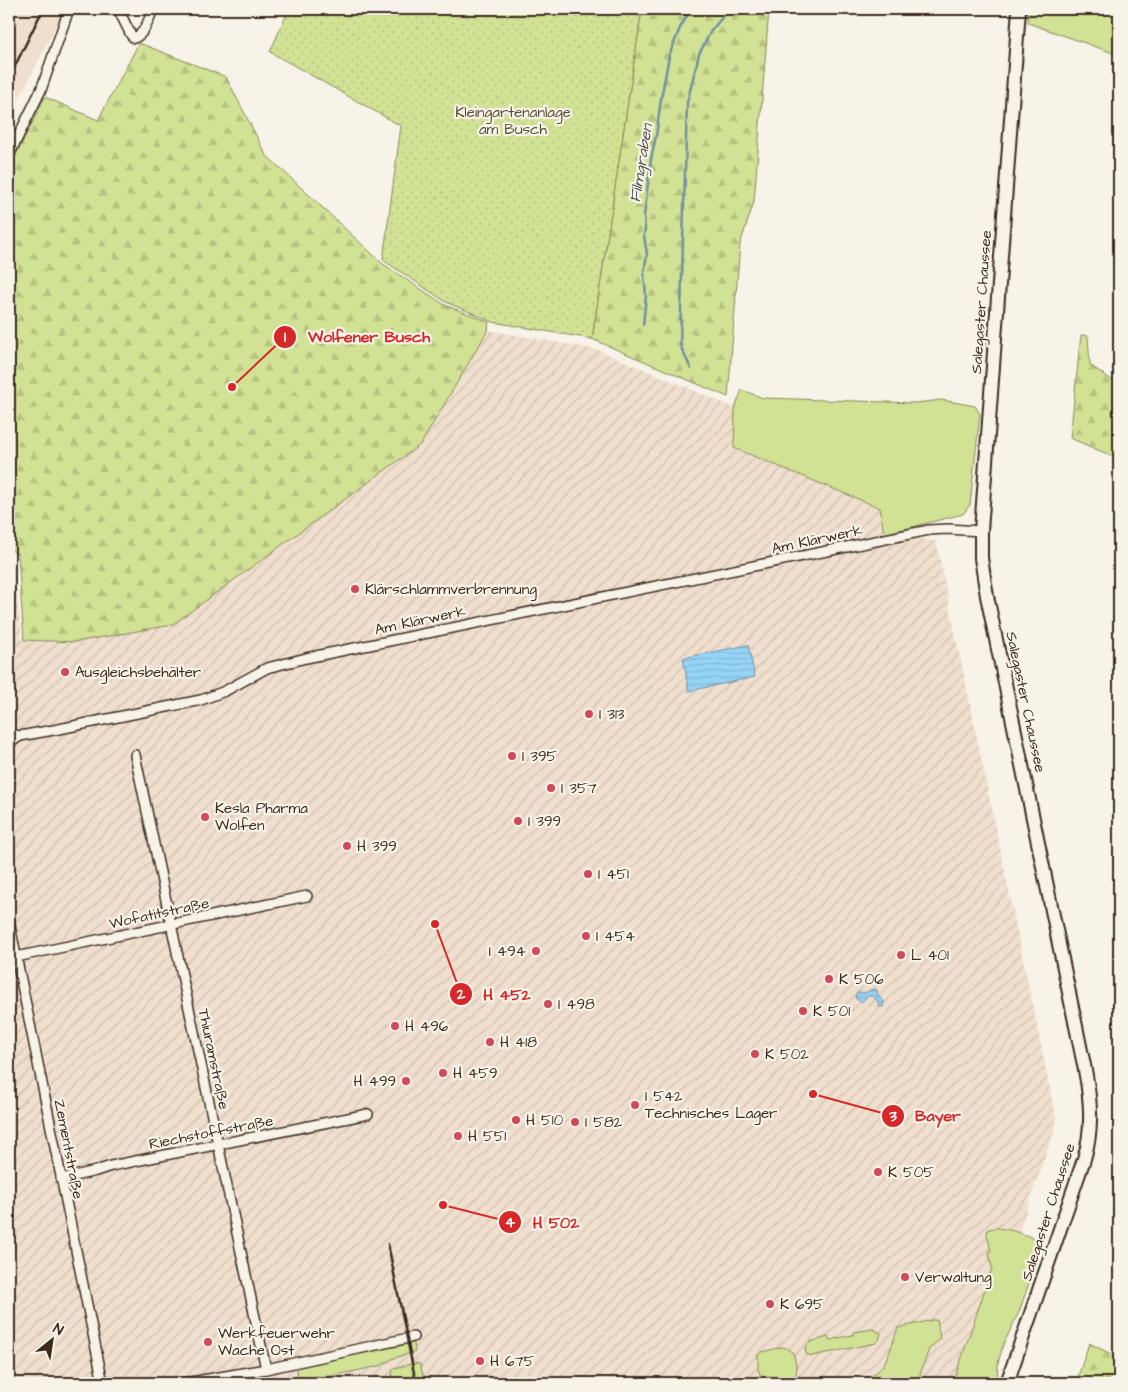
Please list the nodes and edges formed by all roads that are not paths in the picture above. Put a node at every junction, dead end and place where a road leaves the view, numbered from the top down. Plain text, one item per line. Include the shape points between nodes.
1 (69, 9) edge
2 (118, 9) edge
3 (153, 9) edge
4 (1018, 9) edge
5 (9, 155) edge
6 (981, 531) junction
7 (9, 733) edge
8 (20, 736) junction
9 (9, 742) edge
10 (135, 755) dead end
11 (308, 896) dead end
12 (9, 921) edge
13 (171, 924) junction
14 (16, 957) junction
15 (368, 1114) dead end
16 (218, 1144) junction
17 (61, 1179) junction
18 (412, 1337) dead end
19 (266, 1369) junction
20 (103, 1383) edge
21 (185, 1383) edge
22 (1007, 1383) edge

1 - 5 street via 41,90
2 - 3 street via 131,35 136,37 143,31
4 - 6 main road, Salegaster Chaussee
6 - 8 street, Am Klärwerk via 929,530 294,660 262,670 225,691 201,700
6 - 22 main road, Salegaster Chaussee via 987,596 1091,1115 1084,1159
7 - 8 street, Am Klärwerk
8 - 9 street, Am Klärwerk
10 - 13 street, Thiuramstraße
11 - 13 street, Wofatitstraße
12 - 14 street, Zementstraße
13 - 14 street, Wofatitstraße
13 - 16 street, Thiuramstraße
14 - 17 street, Zementstraße
15 - 16 street, Riechstoffstraße
16 - 17 street, Riechstoffstraße
16 - 19 street, Thiuramstraße
17 - 20 street, Zementstraße
18 - 19 street
19 - 21 street

